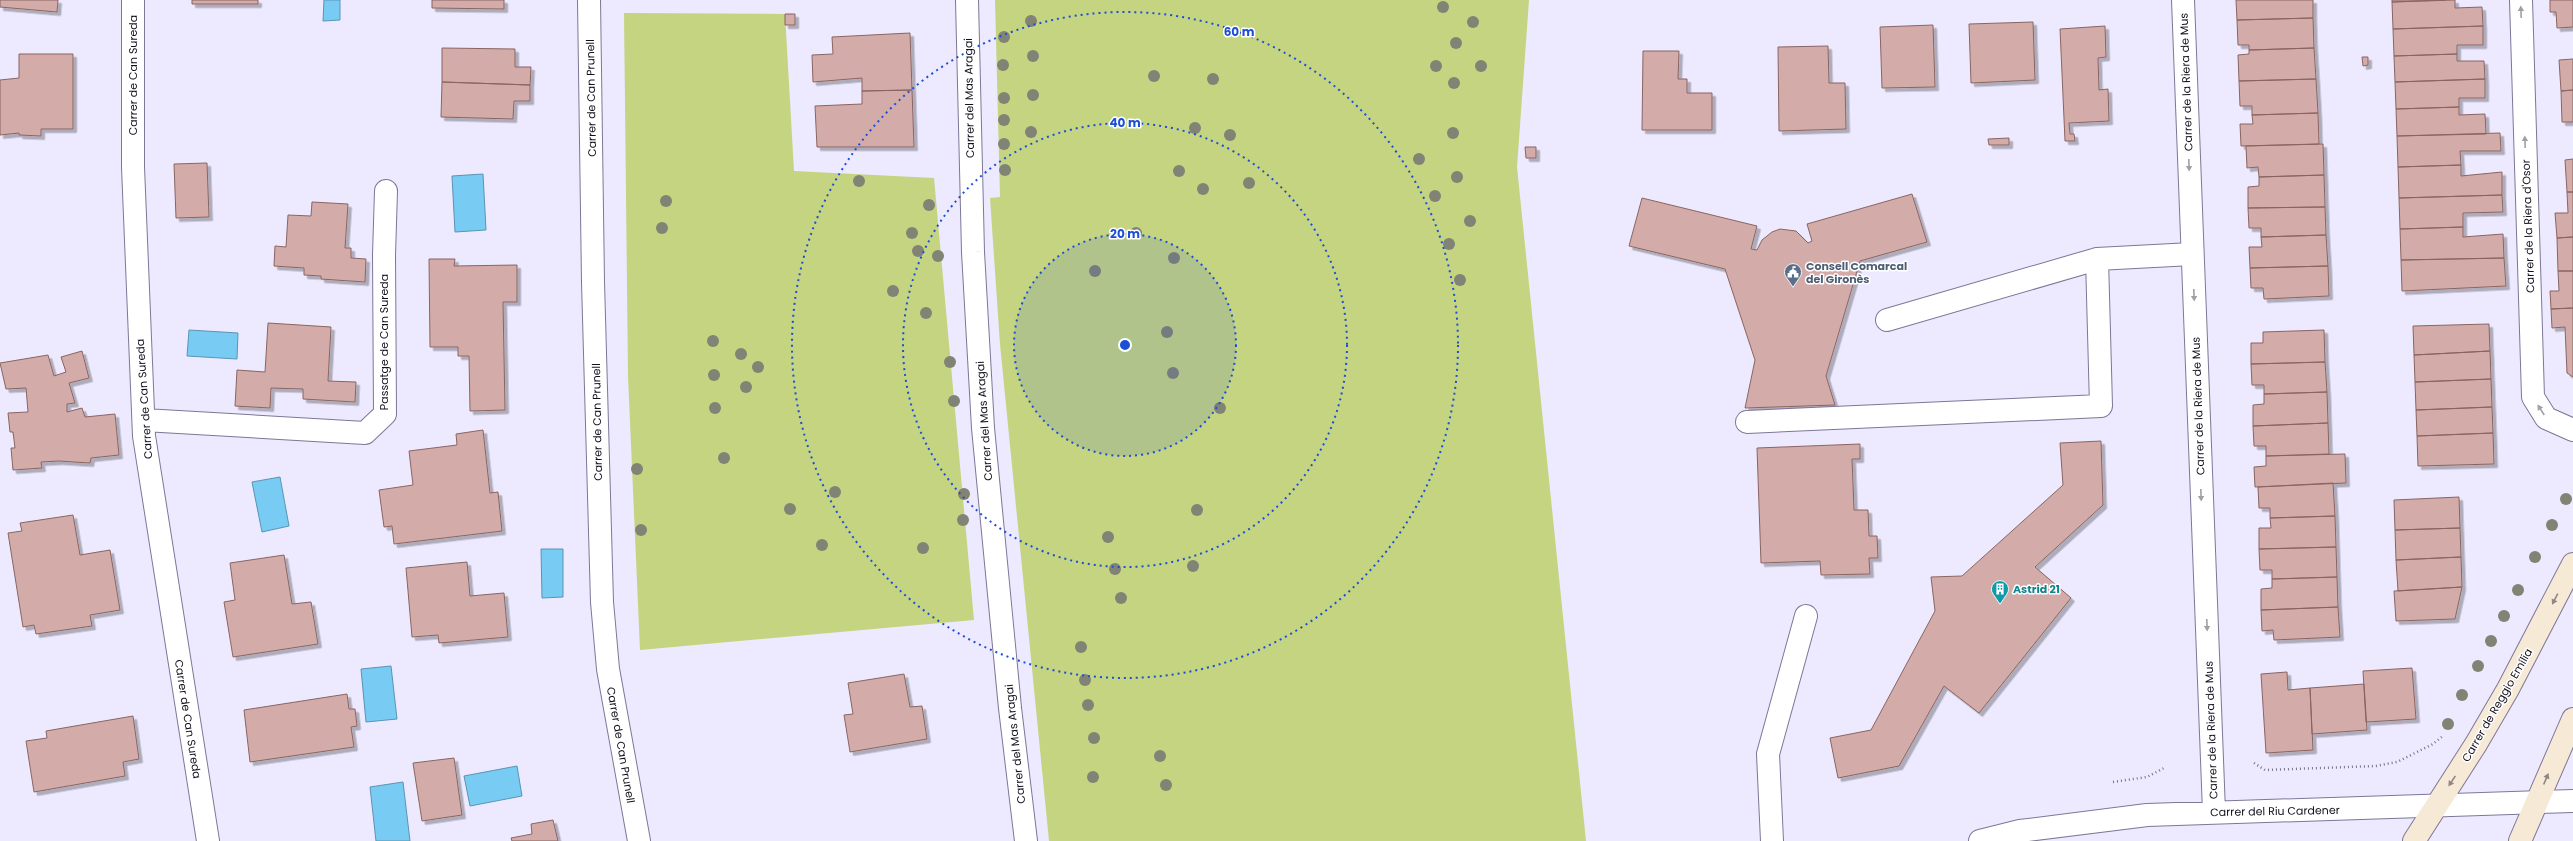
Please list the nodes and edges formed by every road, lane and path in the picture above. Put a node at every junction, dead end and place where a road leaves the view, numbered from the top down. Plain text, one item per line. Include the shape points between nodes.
1 (132, 0) edge
2 (589, 0) edge
3 (967, 0) edge
4 (2183, 0) edge
5 (2521, 0) edge
6 (386, 191) dead end
7 (2192, 254) junction
8 (2097, 259) junction
9 (1887, 320) dead end
10 (144, 420) junction
11 (1747, 422) dead end
12 (2573, 430) edge
13 (2573, 564) edge
14 (1806, 616) dead end
15 (2570, 724) edge
16 (2444, 735) dead end
17 (2254, 763) dead end
18 (2164, 768) dead end
19 (2113, 782) dead end
20 (2573, 801) edge
21 (2536, 802) junction
22 (2435, 805) junction
23 (2214, 812) junction
24 (208, 841) edge
25 (639, 841) edge
26 (1026, 841) edge
27 (1772, 841) edge
28 (1980, 841) edge
29 (2414, 841) edge
30 (2520, 841) edge

1 - 10 street, Carrer de Can Sureda via 133,167
2 - 25 street, Carrer de Can Prunell via 593,290 602,602 608,669
3 - 26 street, Carrer del Mas Aragai via 973,252 983,428 1010,708
4 -> 7 street, Carrer de la Riera de Mus
12 -> 5 street, Carrer de la Riera d'Osor via 2546,418 2533,397
6 - 10 street, Passatge de Can Sureda via 385,414 365,433
7 - 8 street
7 -> 23 street, Carrer de la Riera de Mus
8 - 9 street
8 - 11 street via 2101,406
10 - 24 street, Carrer de Can Sureda
13 -> 22 street, Carrer de Reggio Emília via 2508,689 2476,744
14 - 27 street via 1768,754
21 -> 15 street
16 - 17 path via 2433,744 2397,762 2376,766 2265,770
18 - 19 path via 2147,777
20 - 21 street, Carrer del Riu Cardener
21 - 22 street, Carrer del Riu Cardener
21 - 30 street
22 - 23 street, Carrer del Riu Cardener
22 - 29 street, Carrer de Reggio Emília
23 - 28 street, Carrer del Riu Cardener via 2118,818 2020,831

